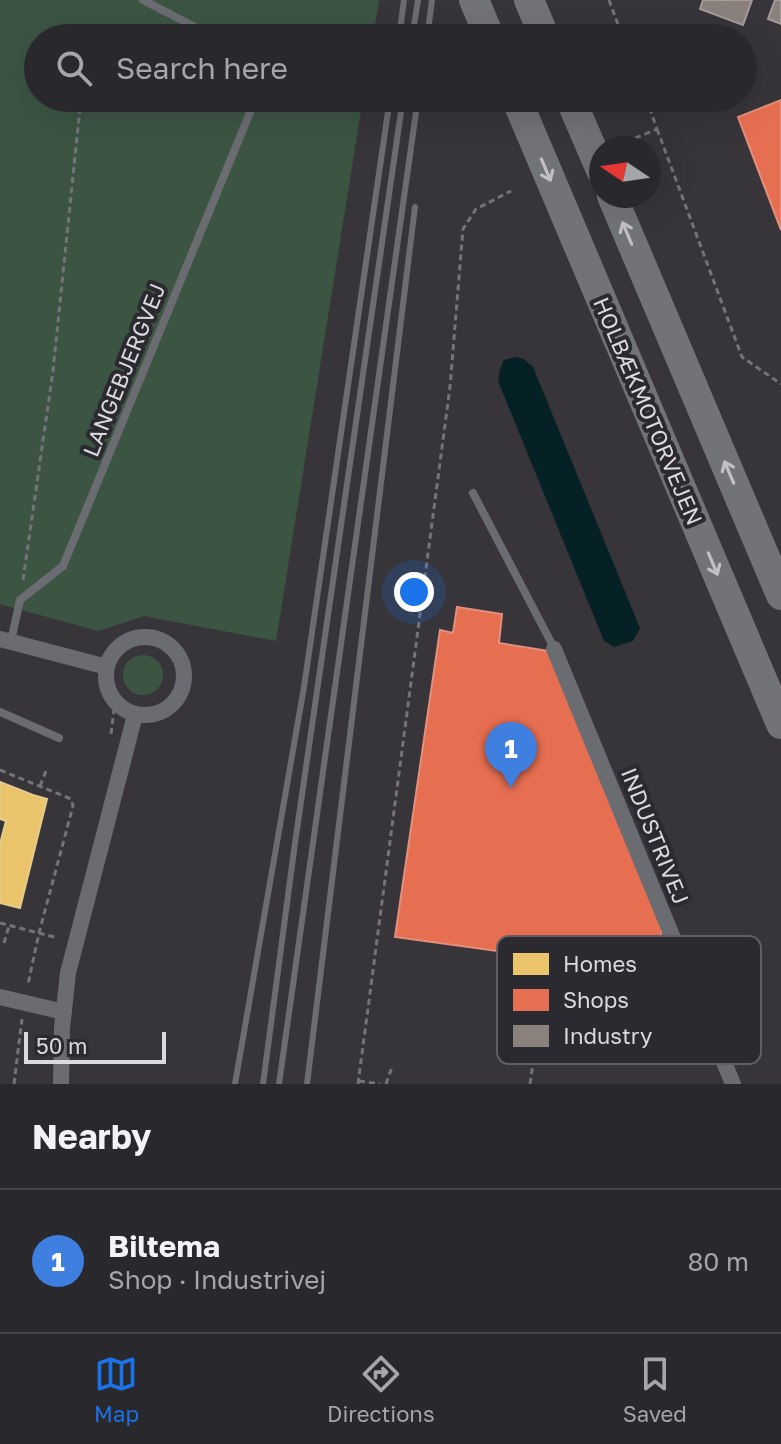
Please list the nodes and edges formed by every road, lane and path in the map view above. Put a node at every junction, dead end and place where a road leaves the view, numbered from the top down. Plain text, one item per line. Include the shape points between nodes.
1 (143, 0) edge
2 (474, 0) edge
3 (529, 0) edge
4 (609, 0) edge
5 (189, 24) edge
6 (484, 24) edge
7 (539, 24) edge
8 (618, 24) edge
9 (80, 112) edge
10 (250, 112) edge
11 (522, 112) edge
12 (576, 112) edge
13 (651, 112) edge
14 (657, 129) junction
15 (640, 136) edge
16 (589, 142) edge
17 (511, 191) dead end
18 (617, 208) edge
19 (781, 384) edge
20 (473, 493) dead end
21 (781, 595) edge
22 (20, 600) junction
23 (6, 640) edge
24 (554, 649) joint
25 (107, 667) junction
26 (0, 712) edge
27 (135, 715) junction
28 (781, 724) edge
29 (59, 738) dead end
30 (0, 770) edge
31 (46, 771) dead end
32 (40, 786) junction
33 (0, 923) edge
34 (9, 926) junction
35 (39, 933) junction
36 (672, 936) edge
37 (66, 939) dead end
38 (4, 943) dead end
39 (0, 997) edge
40 (24, 1002) junction
41 (64, 1012) junction
42 (533, 1064) edge
43 (725, 1064) edge
44 (392, 1067) dead end
45 (358, 1082) edge
46 (14, 1084) edge
47 (61, 1084) edge
48 (383, 1084) edge
49 (530, 1084) edge
50 (733, 1084) edge

1 - 5 lane
2 - 6 highway
3 - 7 highway
4 - 8 path
9 - 22 path via 53,371
10 - 22 lane, LANGEBJERGVEJ via 63,566
11 -> 28 highway, HOLBÆKMOTORVEJEN
12 - 16 highway
13 - 14 path
14 - 15 path
14 - 19 path via 742,357
17 - 45 path via 476,209 463,229 450,387
21 -> 18 highway
20 - 24 lane
22 - 23 lane
23 - 25 street
24 - 36 street, INDUSTRIVEJ
25 - 27 street via 115,702
25 - 27 street via 119,647 140,637 163,641 179,656 185,679 177,700 158,714
26 - 29 lane
27 - 41 street via 68,973
30 - 32 path
31 - 32 path
32 - 35 path via 71,799 73,806
33 - 34 path
34 - 35 path
34 - 38 path
35 - 37 path
35 - 40 path
39 - 40 street
40 - 41 street
40 - 46 path
41 - 47 street
42 - 49 path
43 - 50 street, INDUSTRIVEJ
44 - 48 path
45 - 48 path

